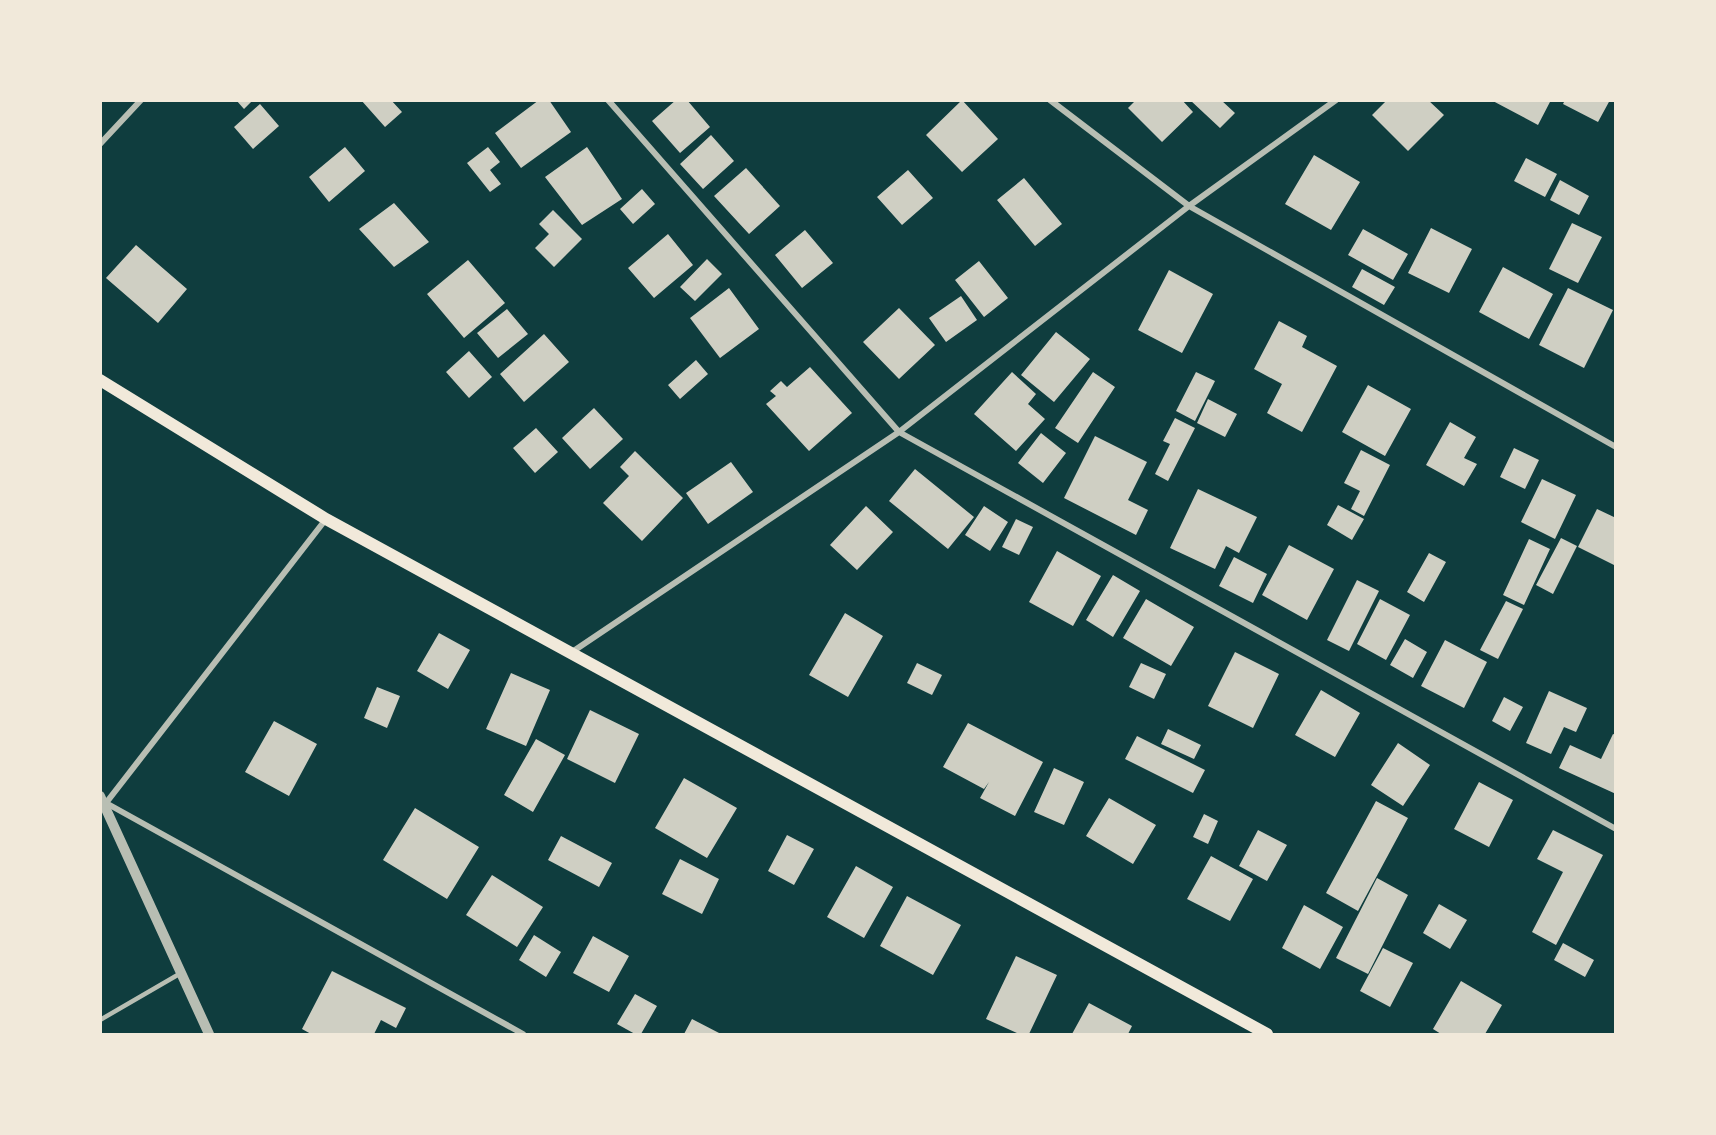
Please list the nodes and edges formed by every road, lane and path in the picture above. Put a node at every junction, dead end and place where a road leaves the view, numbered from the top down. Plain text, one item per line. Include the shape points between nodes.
1 (141, 100) edge
2 (608, 100) edge
3 (1050, 100) edge
4 (1336, 100) edge
5 (100, 144) edge
6 (1189, 206) junction
7 (100, 380) edge
8 (899, 432) junction
9 (1616, 447) edge
10 (326, 519) junction
11 (569, 654) junction
12 (103, 799) edge
13 (1616, 829) edge
14 (181, 973) junction
15 (100, 1020) edge
16 (209, 1035) edge
17 (523, 1035) edge
18 (1267, 1035) edge

1 - 5 street
2 - 8 street
3 - 6 street
4 - 6 street
6 - 8 street
6 - 9 street
7 - 10 main road
8 - 11 street
8 - 13 street
10 - 11 main road
10 - 12 street
11 - 18 main road
12 - 14 street
12 - 17 street
14 - 15 lane
14 - 16 street

